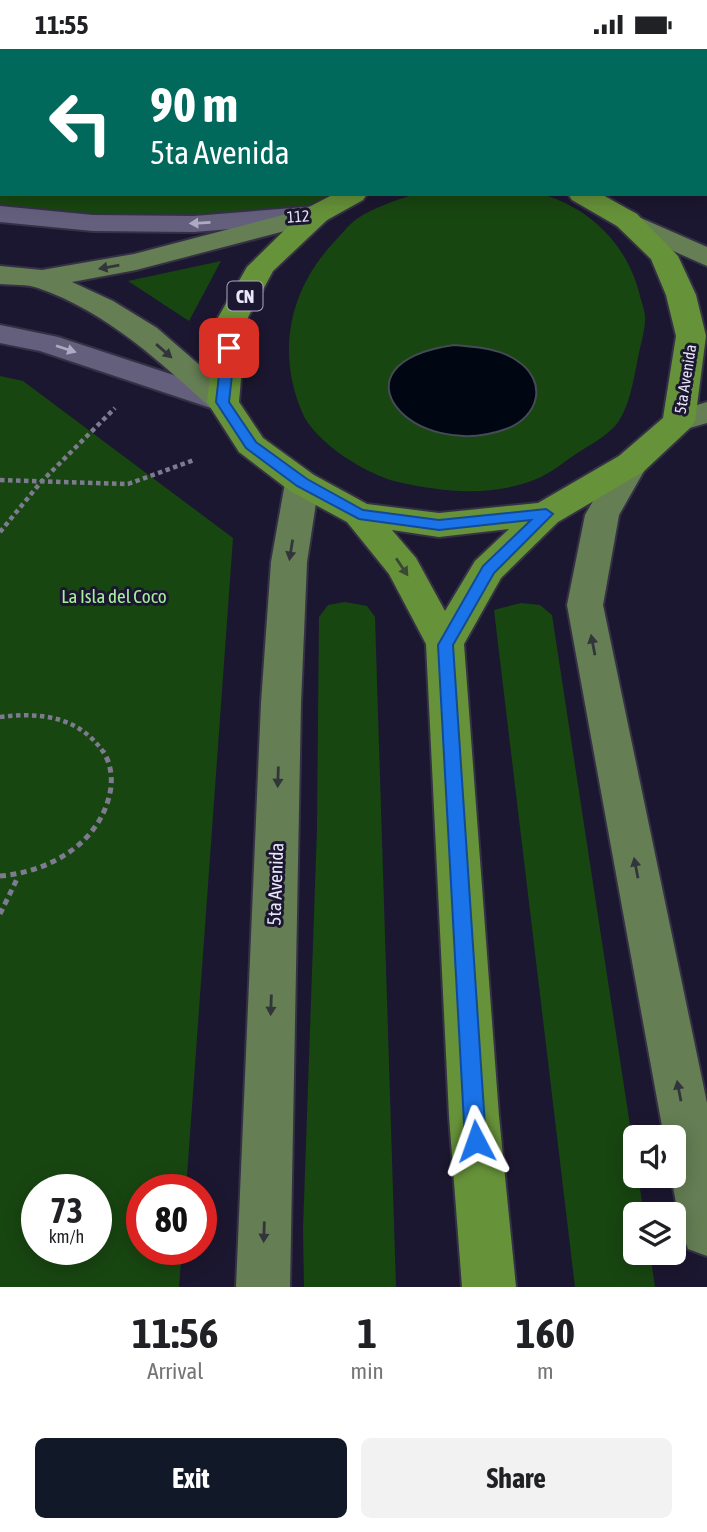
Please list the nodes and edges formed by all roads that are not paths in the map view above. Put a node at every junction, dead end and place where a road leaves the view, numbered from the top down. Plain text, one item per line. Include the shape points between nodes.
1 (350, 196) edge
2 (585, 196) edge
3 (0, 214) edge
4 (317, 214) junction
5 (627, 220) junction
6 (707, 258) edge
7 (0, 275) edge
8 (43, 279) junction
9 (0, 334) edge
10 (223, 402) junction
11 (693, 416) edge
12 (631, 464) junction
13 (302, 483) junction
14 (359, 514) junction
15 (546, 514) junction
16 (446, 645) junction
17 (707, 1230) edge
18 (262, 1287) edge
19 (488, 1287) edge

1 - 4 highway, CN
2 - 5 highway, 5ta Avenida
4 -> 3 street, 112 via 194,224 93,223
4 -> 8 main road, 112 via 181,252
4 - 10 highway, CN via 261,267 231,321
5 - 6 main road
5 - 11 highway, 5ta Avenida via 664,256 681,295 691,335
7 - 8 main road, 112
8 -> 10 main road, 112 via 103,307 146,334
9 -> 10 street via 47,343
10 - 13 highway, 5ta Avenida via 251,445
11 - 12 highway, 5ta Avenida
12 - 15 highway, 5ta Avenida
17 -> 12 main road, 5ta Avenida via 585,605 603,515
13 - 14 highway, 5ta Avenida
13 -> 18 main road, 5ta Avenida via 289,562 281,703
14 - 15 highway, 5ta Avenida via 439,525
14 -> 16 highway, 5ta Avenida via 404,567
15 - 16 highway, 5ta Avenida via 488,570
16 - 19 highway, 5ta Avenida

